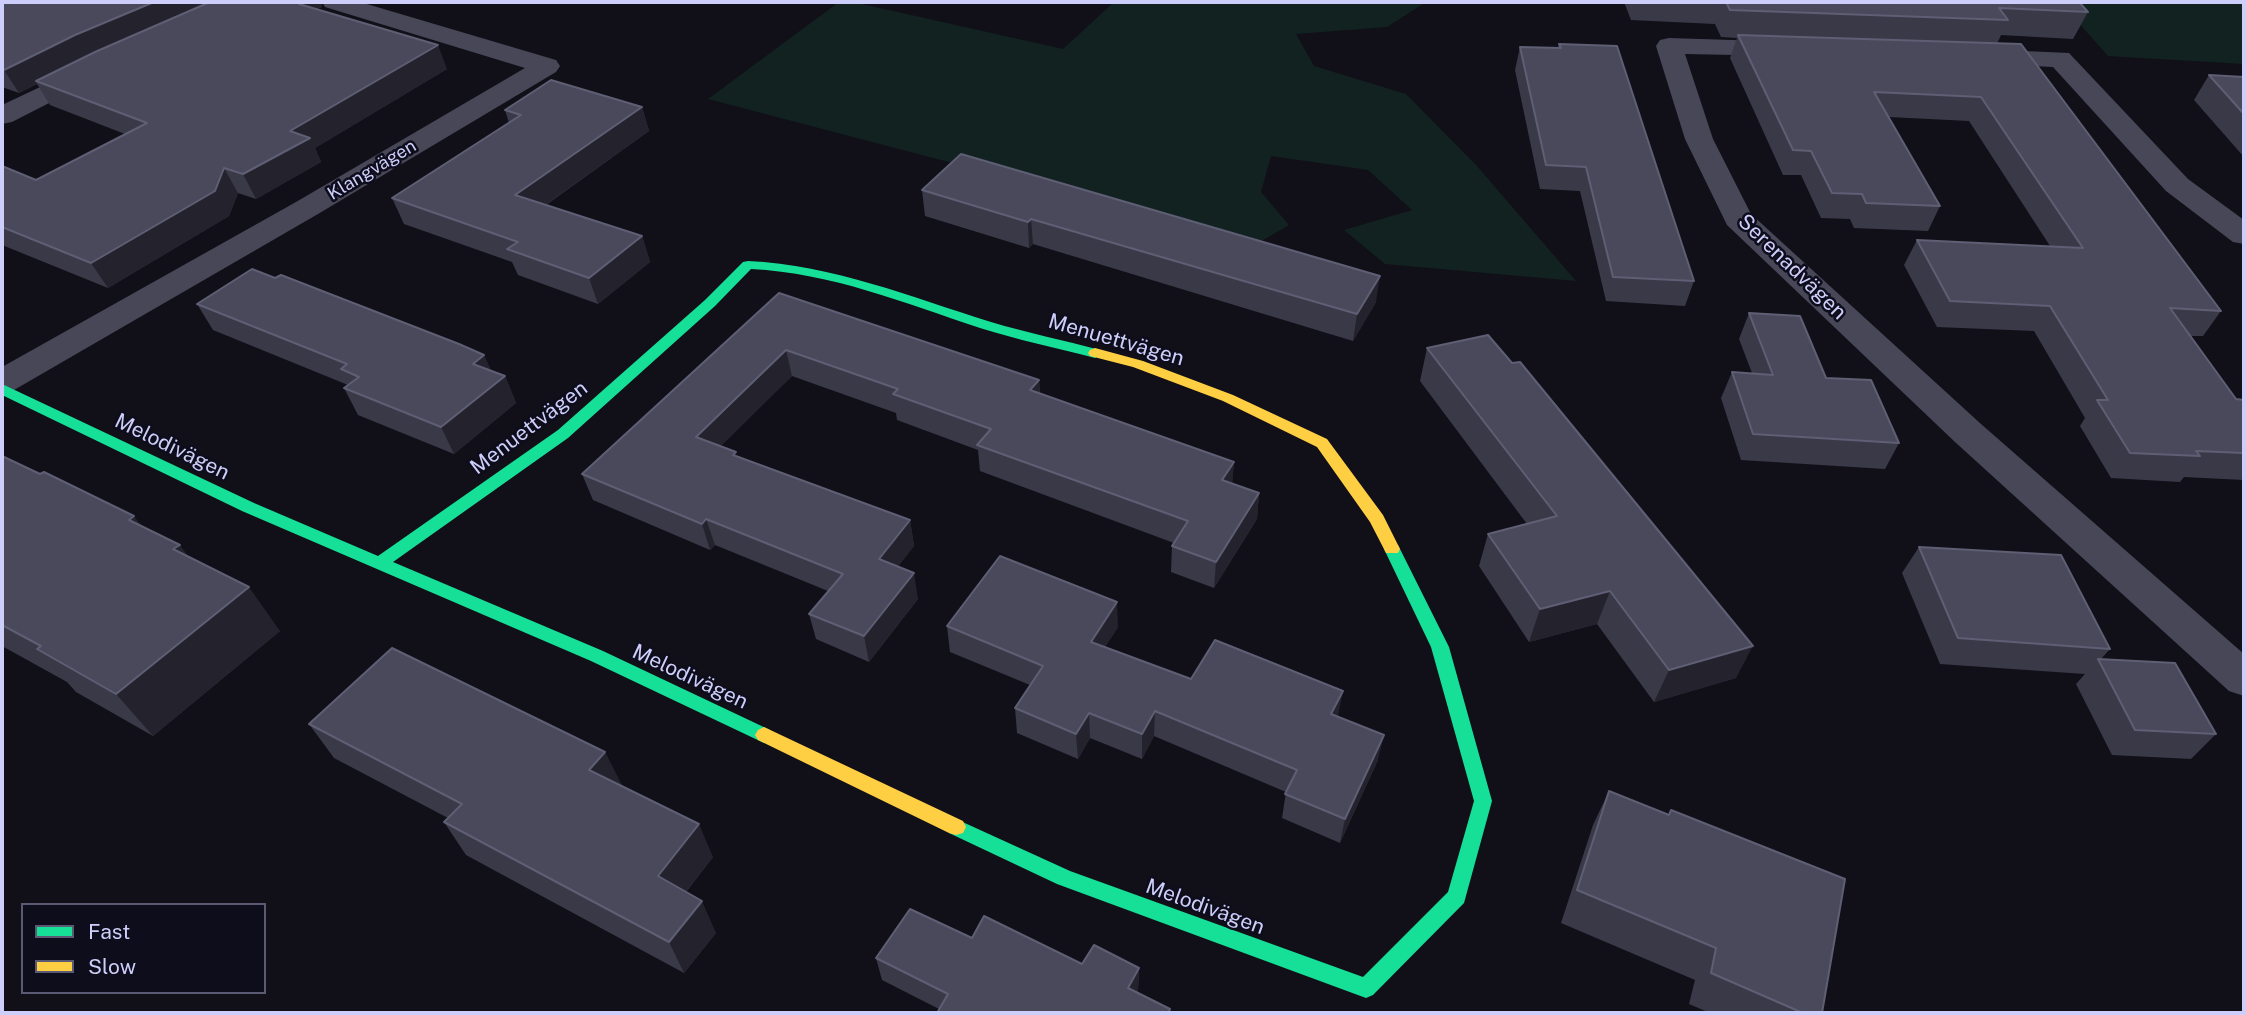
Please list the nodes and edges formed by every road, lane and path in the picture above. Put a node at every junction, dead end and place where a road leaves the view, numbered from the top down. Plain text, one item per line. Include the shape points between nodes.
1 (334, 2) edge
2 (1818, 49) edge
3 (1952, 55) edge
4 (111, 62) edge
5 (2, 116) edge
6 (2244, 235) edge
7 (2, 382) edge
8 (2, 388) edge
9 (379, 563) junction
10 (2244, 679) edge
11 (1366, 988) joint

1 - 7 street, Klangvägen via 547,66
2 - 10 street, Serenadvägen via 1669,46 1699,139 1738,218 1968,433
3 - 6 street via 2060,59 2177,186
4 - 5 street
8 - 9 street, Melodivägen via 248,507
9 - 11 street, Melodivägen via 597,656 1064,878
9 - 11 street, Menuettvägen via 563,434 748,265 778,265 853,281 989,326 1138,364 1228,398 1322,443 1377,519 1440,647 1483,801 1457,897

